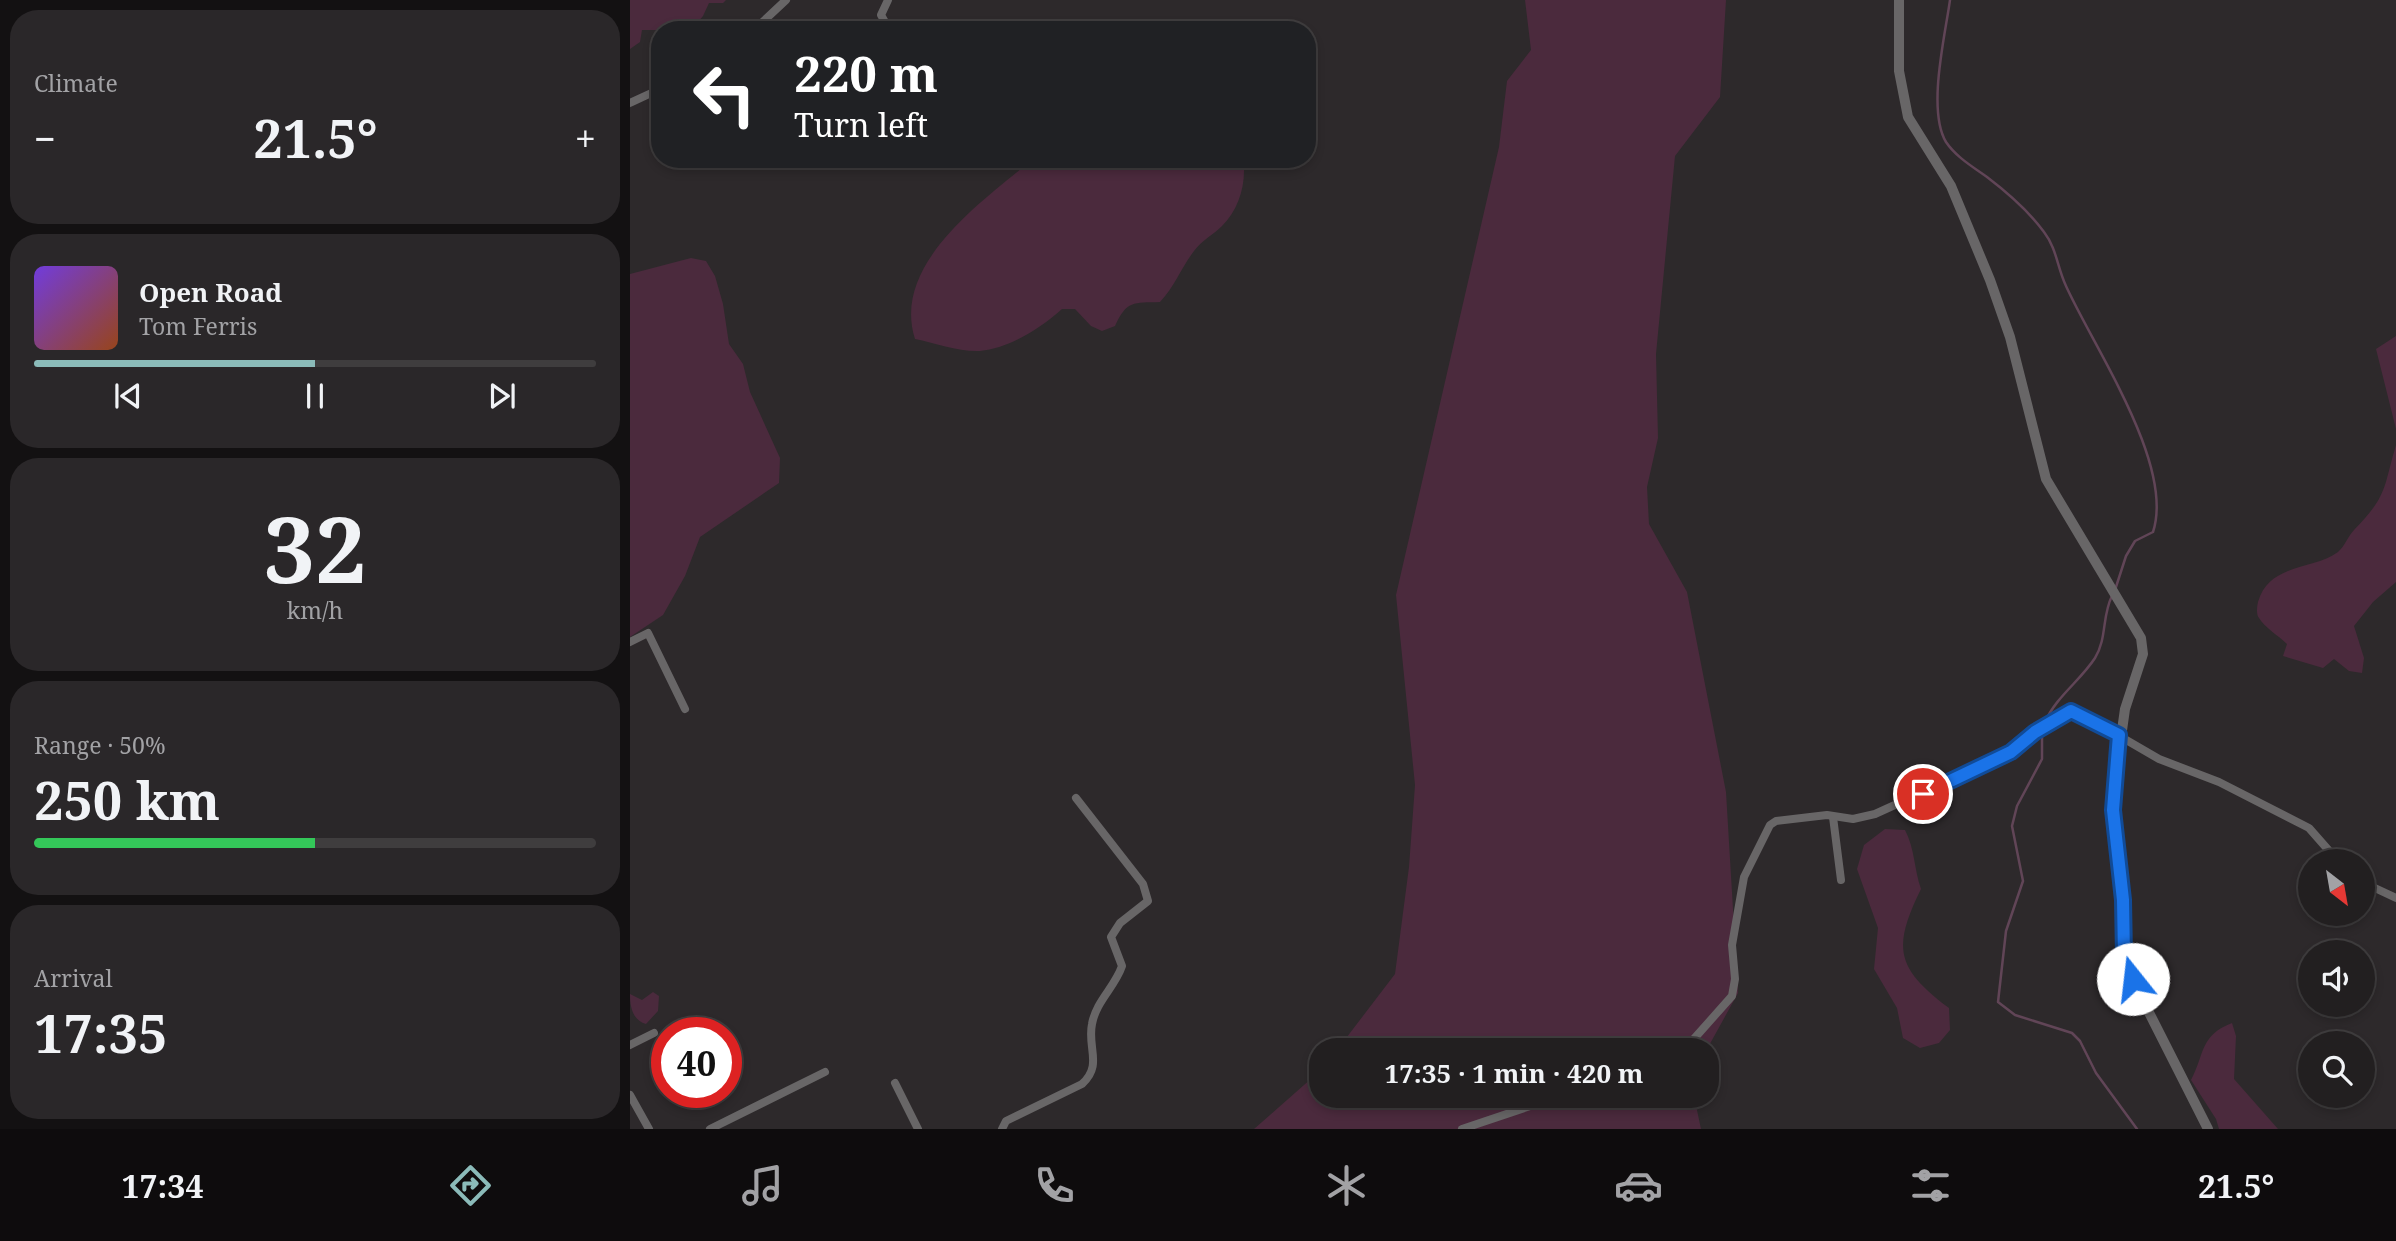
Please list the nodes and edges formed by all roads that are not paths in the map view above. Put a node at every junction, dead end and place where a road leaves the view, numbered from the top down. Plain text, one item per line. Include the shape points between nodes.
1 (786, 0) edge
2 (888, 0) edge
3 (1899, 0) edge
4 (764, 21) edge
5 (884, 21) edge
6 (651, 93) edge
7 (630, 103) edge
8 (630, 642) edge
9 (685, 709) dead end
10 (2119, 735) junction
11 (1076, 798) dead end
12 (1833, 817) junction
13 (2327, 849) edge
14 (1841, 880) dead end
15 (2375, 888) edge
16 (2396, 898) edge
17 (651, 1034) edge
18 (1695, 1038) edge
19 (630, 1045) edge
20 (825, 1072) dead end
21 (895, 1083) dead end
22 (631, 1100) edge
23 (1519, 1108) edge
24 (649, 1129) edge
25 (710, 1129) edge
26 (918, 1129) edge
27 (1002, 1129) edge
28 (1462, 1129) edge
29 (2208, 1129) edge

1 - 4 street
2 - 5 street via 881,15
3 - 10 street via 1899,71 1908,117 1951,186 1990,280 2010,337 2046,479 2143,646
6 - 7 street
8 - 9 street via 648,633
10 - 12 street via 2071,711 2011,752 1943,786 1875,814
10 - 13 street via 2159,760 2219,782 2309,828
10 - 29 street via 2113,810 2124,956
11 - 27 street via 1143,884 1148,901 1120,923 1111,937 1122,966 1092,1023 1096,1060 1089,1077 1006,1121
12 - 14 street
12 - 18 street via 1776,821 1765,830 1744,877 1732,945 1732,996
15 - 16 street
17 - 19 street
20 - 25 street
21 - 26 street
22 - 24 street
23 - 28 street

